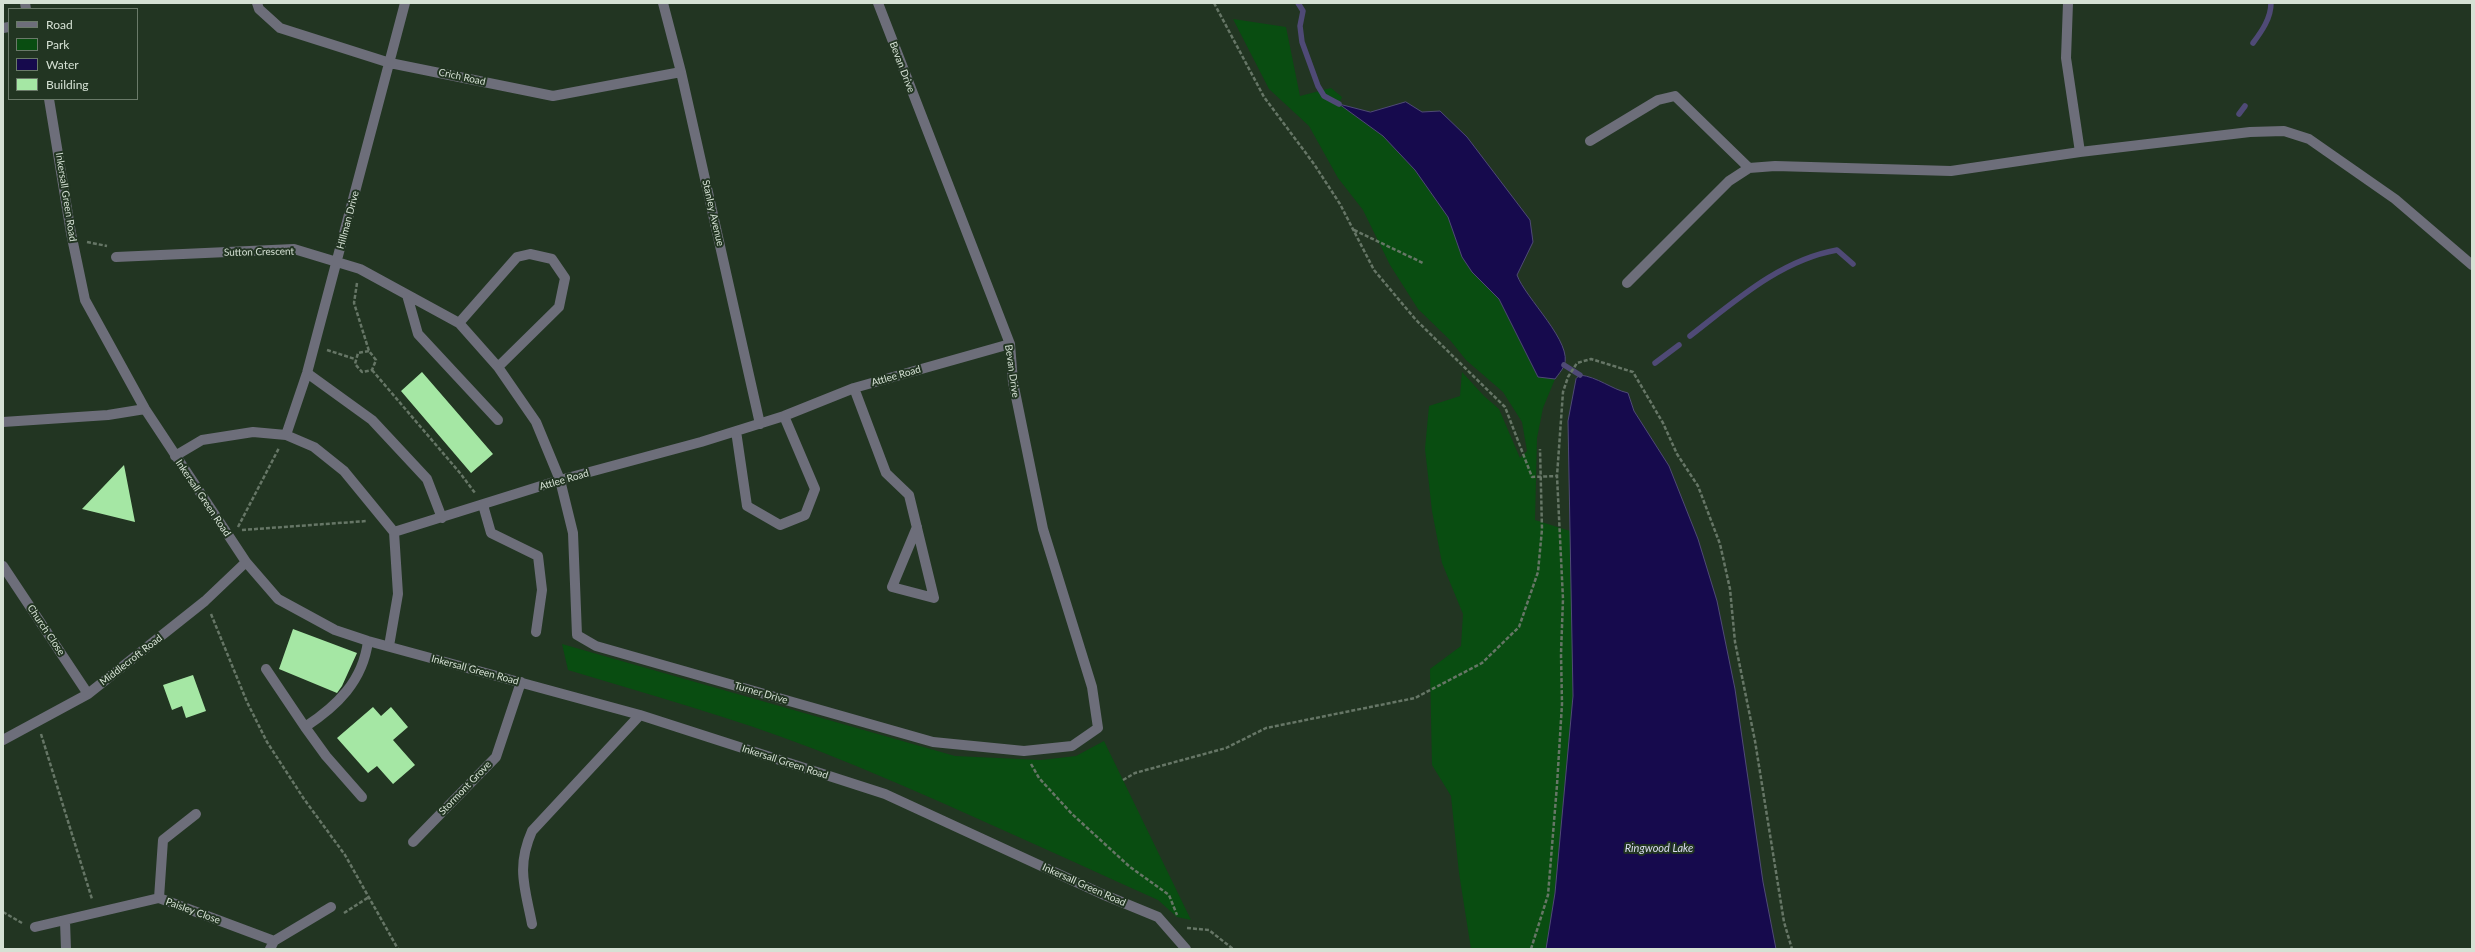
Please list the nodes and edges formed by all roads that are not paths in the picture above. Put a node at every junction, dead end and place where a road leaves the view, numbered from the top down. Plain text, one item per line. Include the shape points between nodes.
1 (256, 3) edge
2 (405, 3) edge
3 (663, 3) edge
4 (878, 3) edge
5 (2068, 3) edge
6 (390, 63) junction
7 (681, 72) junction
8 (50, 100) edge
9 (1590, 141) dead end
10 (2080, 152) junction
11 (1749, 168) junction
12 (120, 257) road end
13 (337, 261) junction
14 (2472, 265) edge
15 (1627, 283) dead end
16 (407, 294) junction
17 (459, 322) junction
18 (1010, 344) junction
19 (498, 366) junction
20 (307, 373) junction
21 (854, 388) junction
22 (144, 409) junction
23 (784, 416) junction
24 (498, 420) dead end
25 (3, 422) edge
26 (760, 424) junction
27 (736, 431) junction
28 (286, 435) junction
29 (175, 456) junction
30 (560, 480) junction
31 (483, 505) road end
32 (442, 518) junction
33 (917, 527) junction
34 (394, 532) junction
35 (246, 562) junction
36 (3, 566) edge
37 (536, 632) dead end
38 (368, 641) junction
39 (389, 646) junction
40 (266, 669) dead end
41 (521, 682) junction
42 (88, 694) junction
43 (640, 715) junction
44 (305, 727) junction
45 (1098, 728) joint
46 (3, 740) edge
47 (362, 797) dead end
48 (196, 814) dead end
49 (413, 842) dead end
50 (159, 898) junction
51 (331, 907) road end
52 (65, 921) junction
53 (532, 924) dead end
54 (36, 928) road end
55 (272, 945) edge
56 (66, 949) edge
57 (1186, 949) edge

1 - 6 street, Crich Road via 280,28
2 - 6 street, Hillman Drive
3 - 7 street, Stanley Avenue
4 - 18 street, Bevan Drive
5 - 10 street via 2066,58
6 - 7 street, Crich Road via 553,96
6 - 13 street, Hillman Drive
7 - 26 street, Stanley Avenue
8 - 22 street, Inkersall Green Road via 72,240 85,300
9 - 11 street via 1658,100 1675,96
10 - 11 street via 1952,171 1775,166
10 - 14 street via 2250,132 2284,131 2309,139 2395,199
11 - 15 street via 1729,181
12 - 13 street, Sutton Crescent via 294,249
13 - 16 street, Sutton Crescent via 360,269
13 - 20 street, Hillman Drive
16 - 17 street, Sutton Crescent
16 - 24 street via 418,334
17 - 19 street, Sutton Crescent
17 - 19 street via 517,257 530,254 552,259 565,278 559,307
18 - 21 street, Attlee Road
18 - 45 street, Bevan Drive via 1013,382 1043,529 1092,687
19 - 30 street, Sutton Crescent via 536,422
20 - 28 street, Hillman Drive
20 - 32 street via 372,420 427,479
21 - 23 street, Attlee Road
21 - 33 street via 886,473 909,496
22 - 25 street via 108,415
22 - 29 street, Inkersall Green Road
23 - 26 street, Attlee Road
23 - 27 street via 815,489 805,515 780,526 747,506
26 - 27 street, Attlee Road
27 - 30 street, Attlee Road
28 - 29 street via 254,432 202,440
28 - 34 street via 314,447 344,471
29 - 35 street, Inkersall Green Road
30 - 32 street, Attlee Road
30 - 45 street, Turner Drive via 573,533 577,635 596,646 933,742 1024,751 1072,746
31 - 37 street via 491,533 538,556 542,590
32 - 34 street, Attlee Road
33 - 33 street via 918,534 934,598 892,587
34 - 39 street via 398,594
35 - 38 street, Inkersall Green Road via 278,599 335,630
35 - 42 street, Middlecroft Road via 206,601
36 - 42 street, Church Close
38 - 39 street, Inkersall Green Road
38 - 44 street via 366,656 357,679 340,701
39 - 41 street, Inkersall Green Road
40 - 44 street
41 - 43 street, Inkersall Green Road
41 - 49 street, Stormont Grove via 496,757
42 - 46 street, Middlecroft Road
43 - 53 street via 532,831 524,850 522,871
43 - 57 street, Inkersall Green Road via 885,794 1102,894 1158,917 1176,932
44 - 47 street via 326,756
48 - 50 street via 163,840
50 - 52 street, Paisley Close
50 - 55 street, Paisley Close
51 - 55 street, Paisley Close
52 - 54 street, Paisley Close
52 - 56 street

